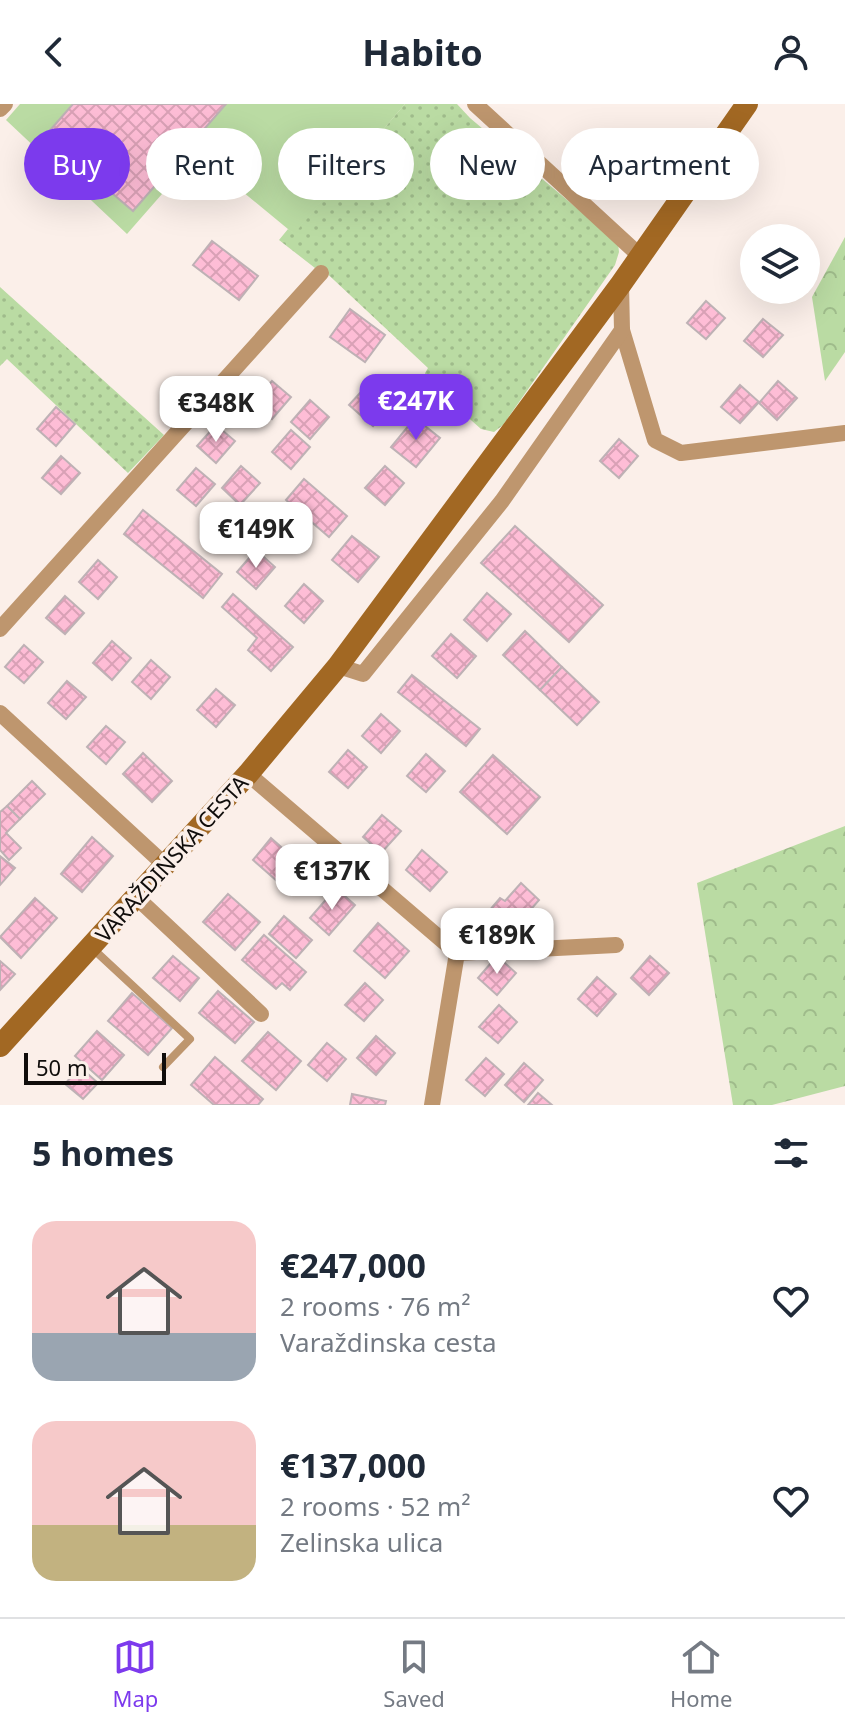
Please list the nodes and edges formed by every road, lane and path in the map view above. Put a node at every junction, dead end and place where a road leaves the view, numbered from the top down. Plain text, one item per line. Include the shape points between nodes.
1 (5, 104) edge
2 (475, 104) edge
3 (747, 104) edge
4 (0, 109) edge
5 (639, 255) junction
6 (321, 273) dead end
7 (621, 284) junction
8 (622, 330) junction
9 (845, 433) edge
10 (0, 629) edge
11 (338, 666) junction
12 (0, 713) edge
13 (248, 774) junction
14 (165, 865) junction
15 (135, 896) junction
16 (616, 945) dead end
17 (90, 946) junction
18 (457, 953) junction
19 (261, 1014) dead end
20 (0, 1046) edge
21 (163, 1067) dead end
22 (432, 1105) edge

1 - 4 street
2 - 5 street
3 - 5 main road, VARAŽDINSKA CESTA
5 - 7 main road, VARAŽDINSKA CESTA
6 - 10 street
7 - 8 street
7 - 11 main road, VARAŽDINSKA CESTA
8 - 9 street via 655,440 681,453
8 - 11 street via 502,501 363,674
11 - 13 main road, VARAŽDINSKA CESTA
12 - 14 street
13 - 14 main road, VARAŽDINSKA CESTA
13 - 18 street
14 - 15 main road, VARAŽDINSKA CESTA
15 - 17 main road, VARAŽDINSKA CESTA
15 - 19 street
16 - 18 street
17 - 20 main road, VARAŽDINSKA CESTA
17 - 21 lane via 190,1039
18 - 22 street

